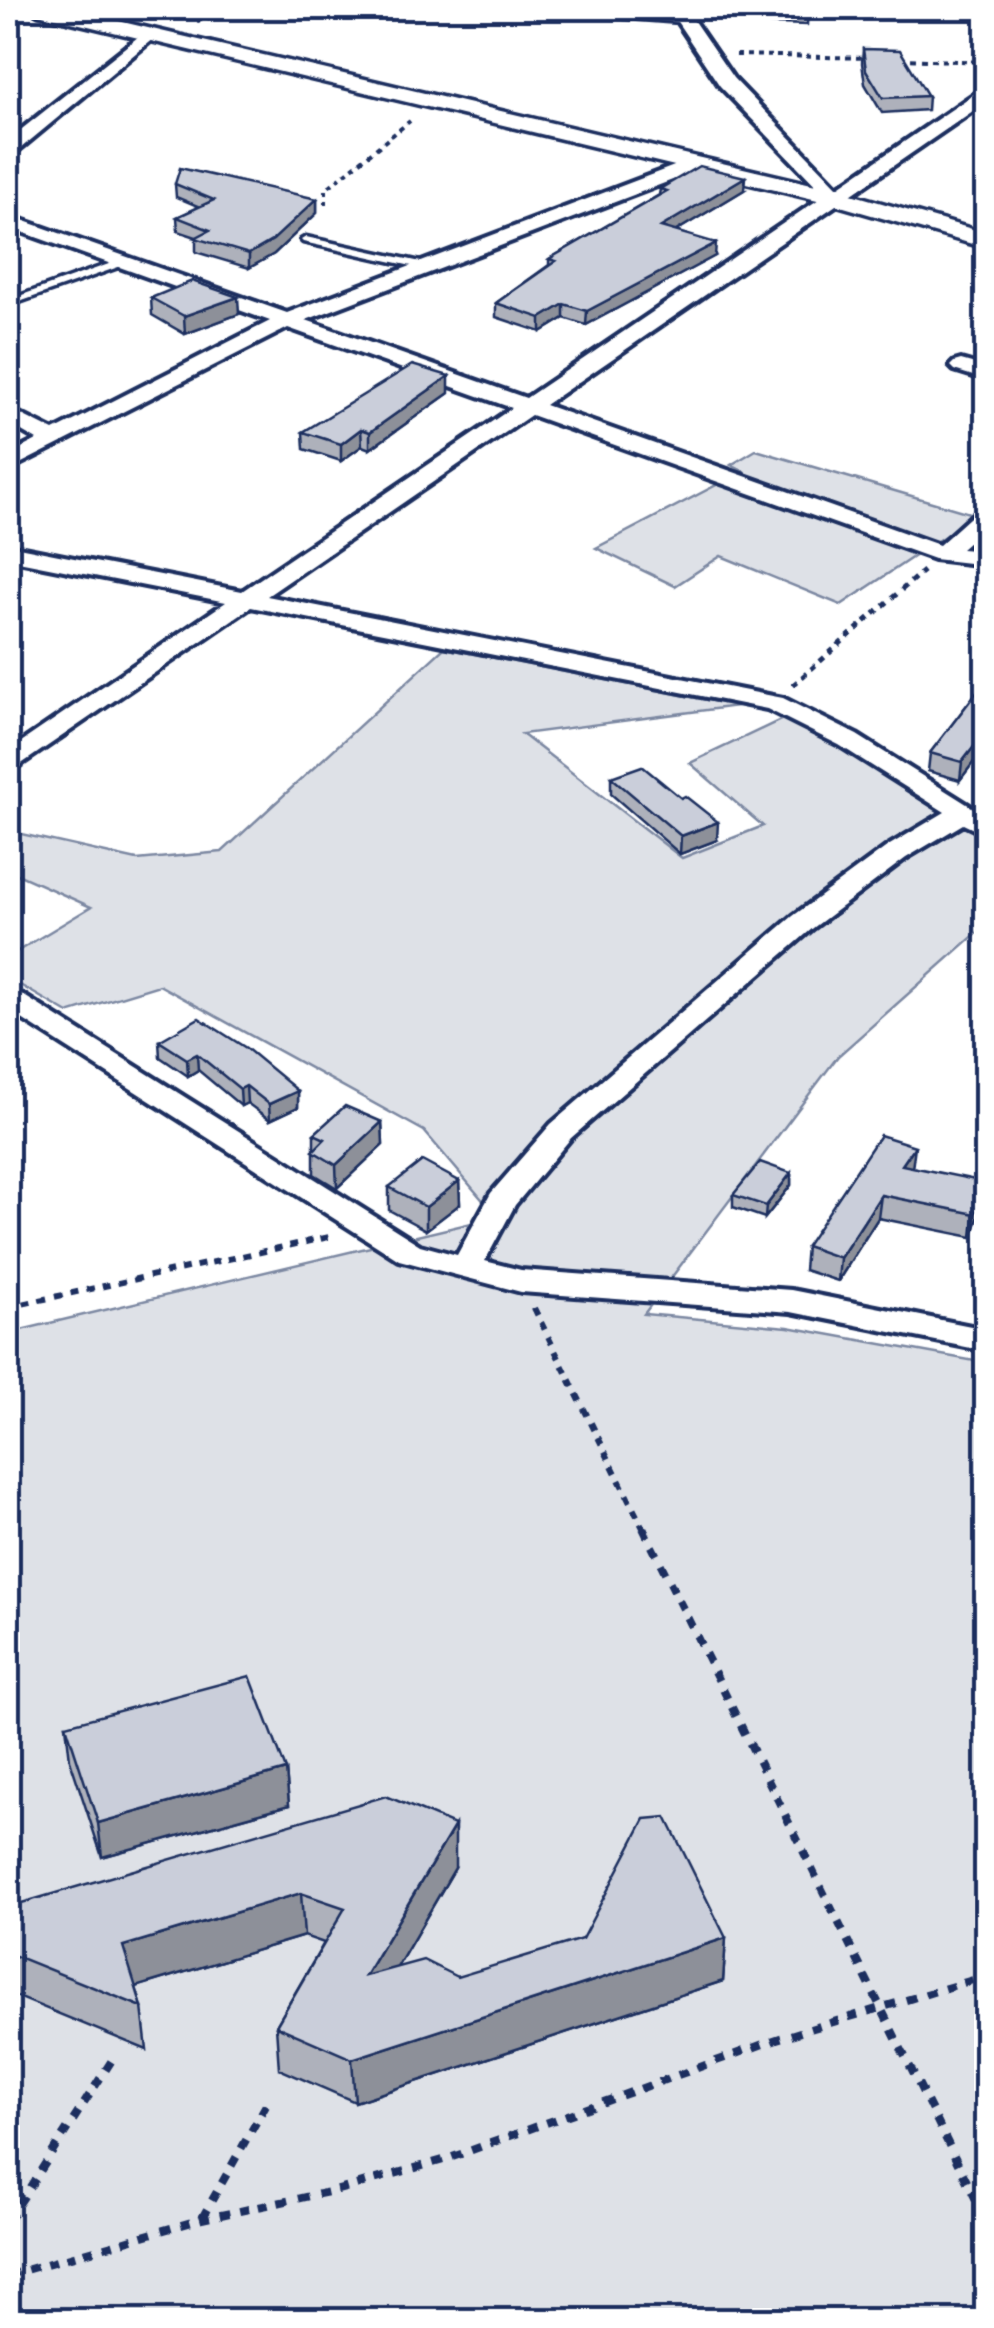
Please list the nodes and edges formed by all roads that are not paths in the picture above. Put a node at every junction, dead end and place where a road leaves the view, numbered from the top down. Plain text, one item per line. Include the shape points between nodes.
1 (38, 8) edge
2 (568, 11) dead end
3 (679, 13) edge
4 (148, 34) junction
5 (986, 94) edge
6 (8, 149) edge
7 (698, 164) junction
8 (837, 197) junction
9 (8, 221) edge
10 (306, 240) dead end
11 (986, 241) edge
12 (120, 263) junction
13 (430, 266) junction
14 (8, 304) edge
15 (288, 320) junction
16 (960, 366) dead end
17 (986, 374) edge
18 (530, 404) junction
19 (8, 414) edge
20 (52, 439) junction
21 (8, 462) edge
22 (986, 515) edge
23 (8, 552) edge
24 (942, 554) junction
25 (986, 558) edge
26 (244, 598) junction
27 (8, 762) edge
28 (980, 823) edge
29 (8, 998) edge
30 (465, 1269) junction
31 (986, 1340) edge

1 - 4 street
2 - 3 lane
3 - 8 street via 771,132
4 - 6 street
4 - 7 street
5 - 8 street
7 - 8 street
7 - 13 street
8 - 11 street
8 - 18 street
9 - 12 street
10 - 13 lane
12 - 14 lane
12 - 15 street
13 - 15 street
15 - 18 street
15 - 20 street
16 - 17 street
18 - 24 street
18 - 26 street
19 - 20 street
20 - 21 street
22 - 24 street
23 - 26 street
24 - 25 street
26 - 27 street
26 - 28 street via 774,703 848,740
28 - 30 street via 897,852 803,922 561,1131 502,1200
29 - 30 street via 410,1253
30 - 31 street via 521,1281 790,1301

